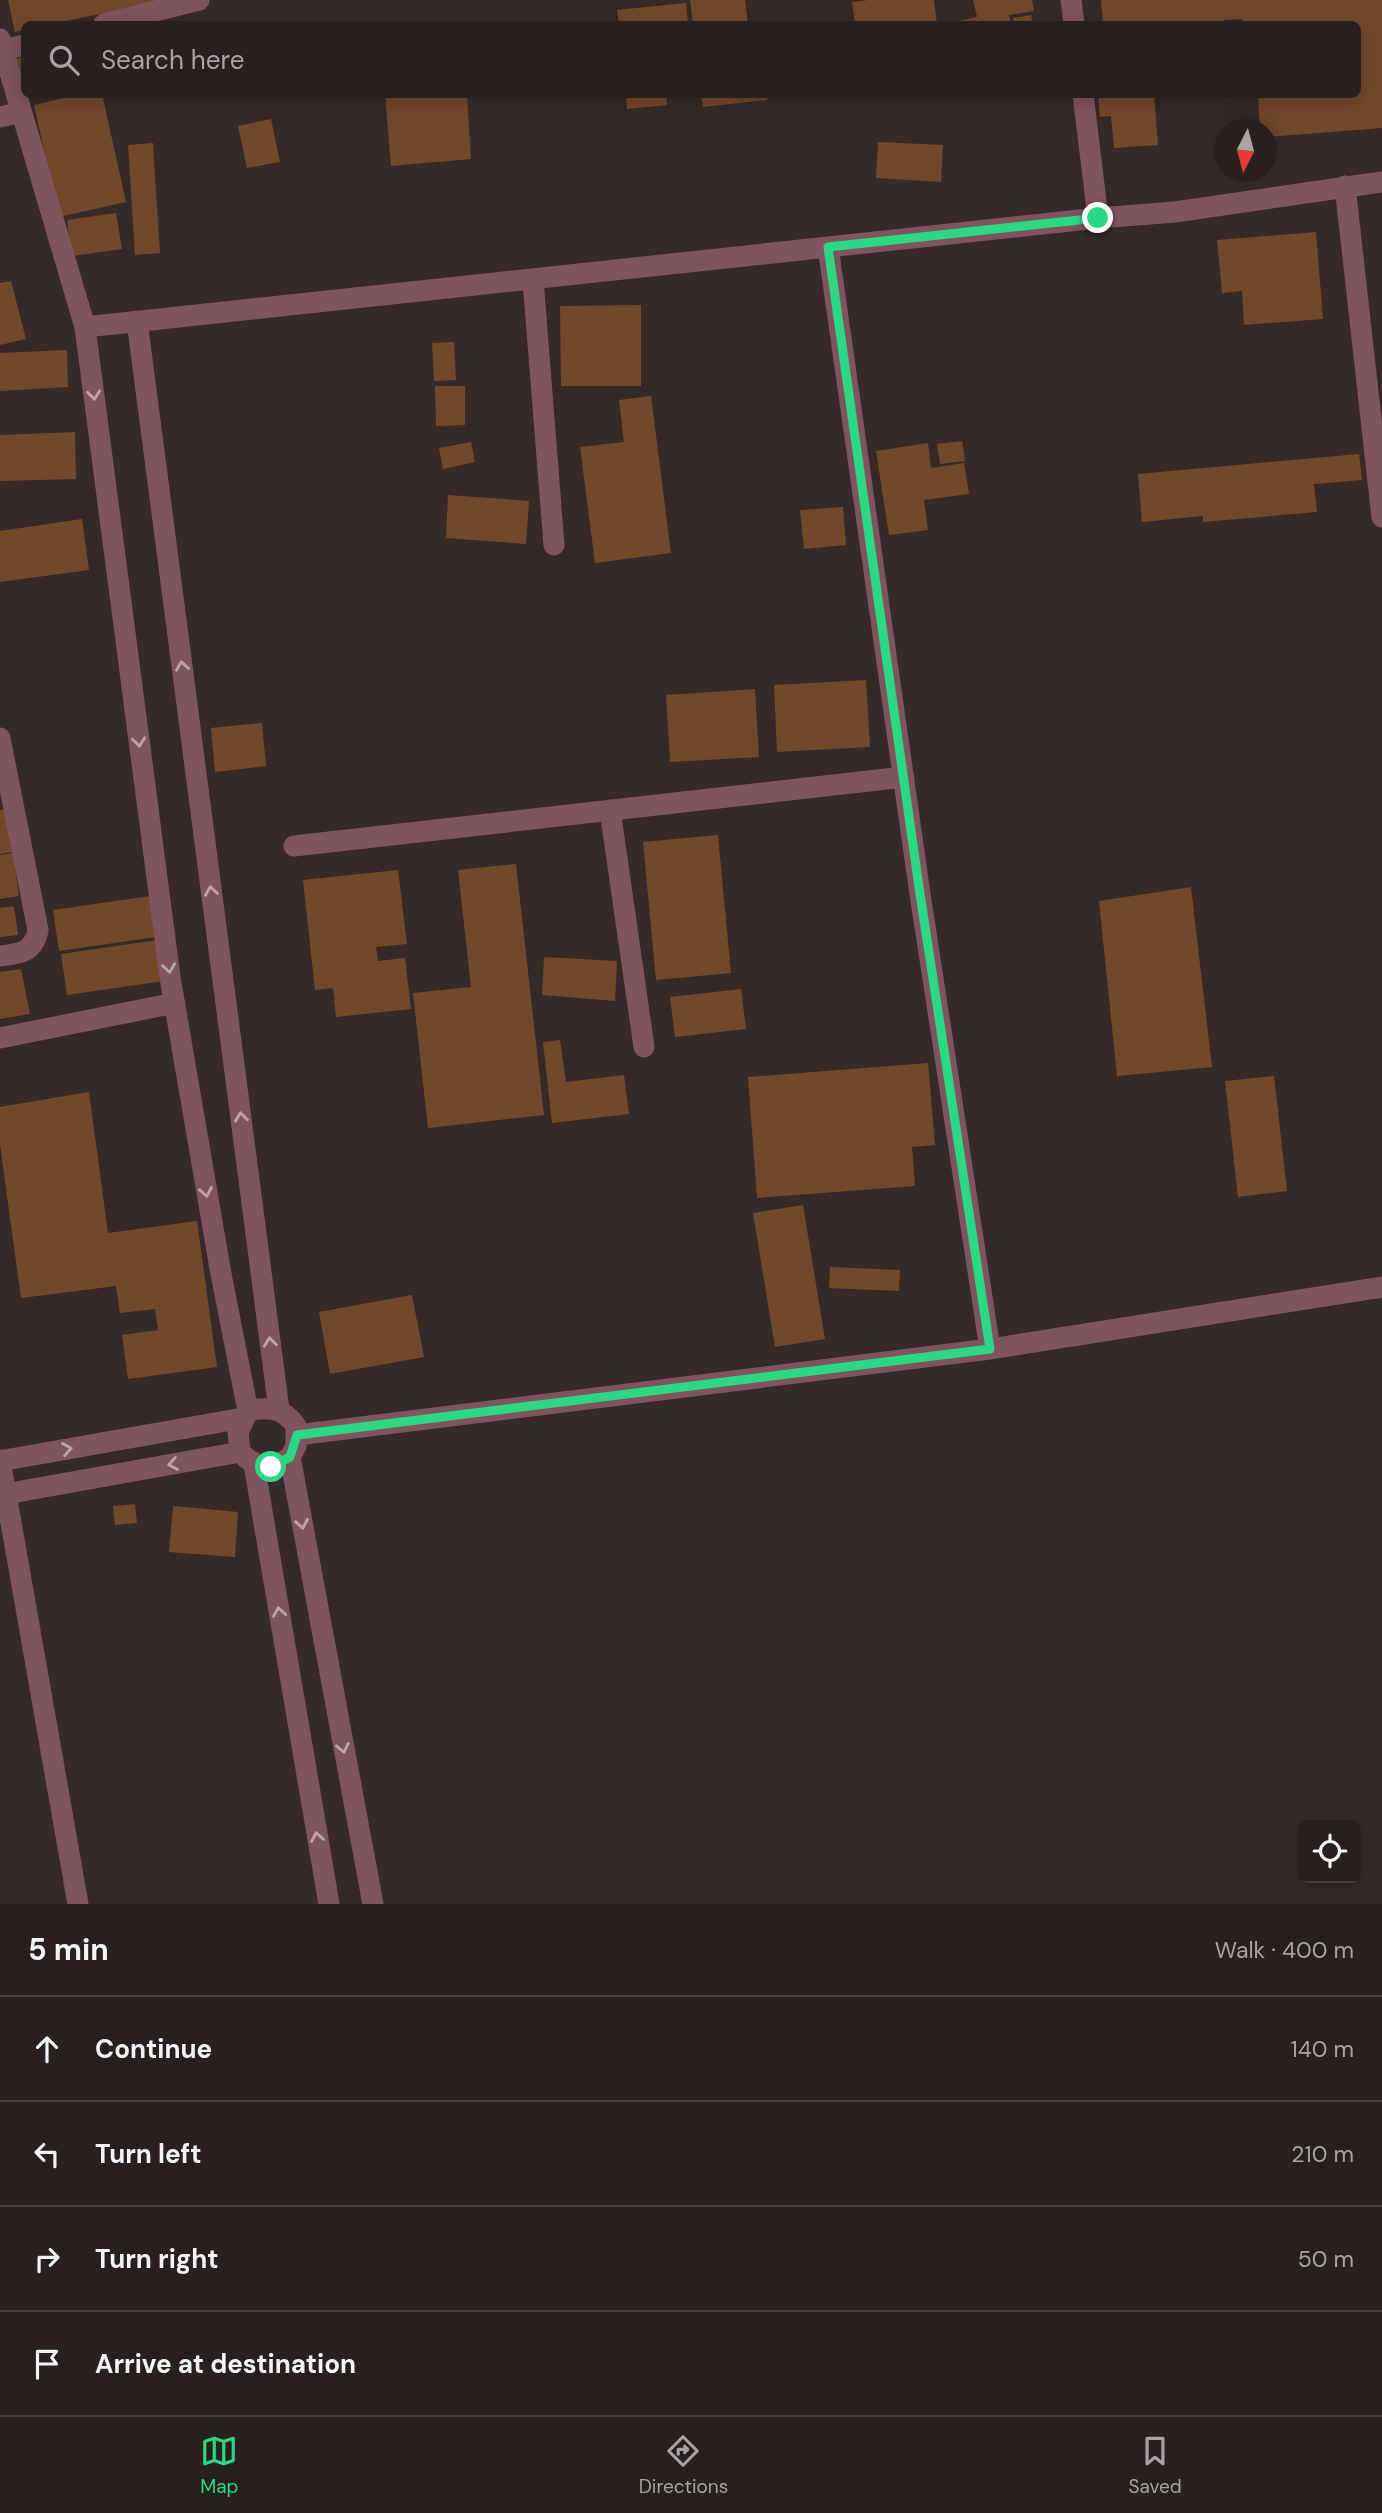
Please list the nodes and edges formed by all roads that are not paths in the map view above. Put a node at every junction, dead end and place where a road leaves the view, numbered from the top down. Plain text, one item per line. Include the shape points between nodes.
1 (199, 0) edge
2 (1071, 0) edge
3 (116, 21) edge
4 (1074, 21) edge
5 (2, 45) edge
6 (21, 45) edge
7 (1083, 98) edge
8 (21, 112) junction
9 (0, 117) edge
10 (1382, 183) edge
11 (1345, 187) junction
12 (1098, 218) junction
13 (828, 247) junction
14 (533, 281) junction
15 (137, 321) junction
16 (85, 327) junction
17 (1382, 517) edge
18 (554, 545) dead end
19 (1, 733) edge
20 (904, 777) junction
21 (610, 810) junction
22 (295, 846) dead end
23 (0, 956) edge
24 (175, 1003) junction
25 (0, 1038) edge
26 (644, 1047) dead end
27 (1382, 1287) edge
28 (990, 1349) junction
29 (279, 1410) junction
30 (246, 1415) junction
31 (297, 1435) junction
32 (290, 1457) junction
33 (247, 1458) junction
34 (0, 1461) edge
35 (3, 1494) edge
36 (78, 1904) edge
37 (328, 1904) edge
38 (373, 1904) edge

1 - 3 street
2 - 4 street
5 - 6 street
5 - 8 street
7 - 12 street
8 - 9 street
8 - 16 street
10 - 11 street
11 - 12 street via 1175,212
11 - 17 street
12 - 13 street
13 - 14 street
13 - 20 street
14 - 15 street
14 - 18 street
15 - 16 street
29 -> 15 street
16 -> 24 street
19 - 23 street via 38,930 36,941 24,953
20 - 21 street
20 - 28 street
21 - 22 street
21 - 26 street
24 - 25 street
24 -> 30 street
27 - 28 street
28 - 31 street
29 - 30 street via 262,1408
29 - 31 street via 292,1419
30 - 33 street via 237,1443
34 -> 30 street
31 - 32 street
32 - 33 street via 271,1467
32 -> 38 street
33 -> 35 street
37 -> 33 street
34 - 35 street
35 - 36 street

